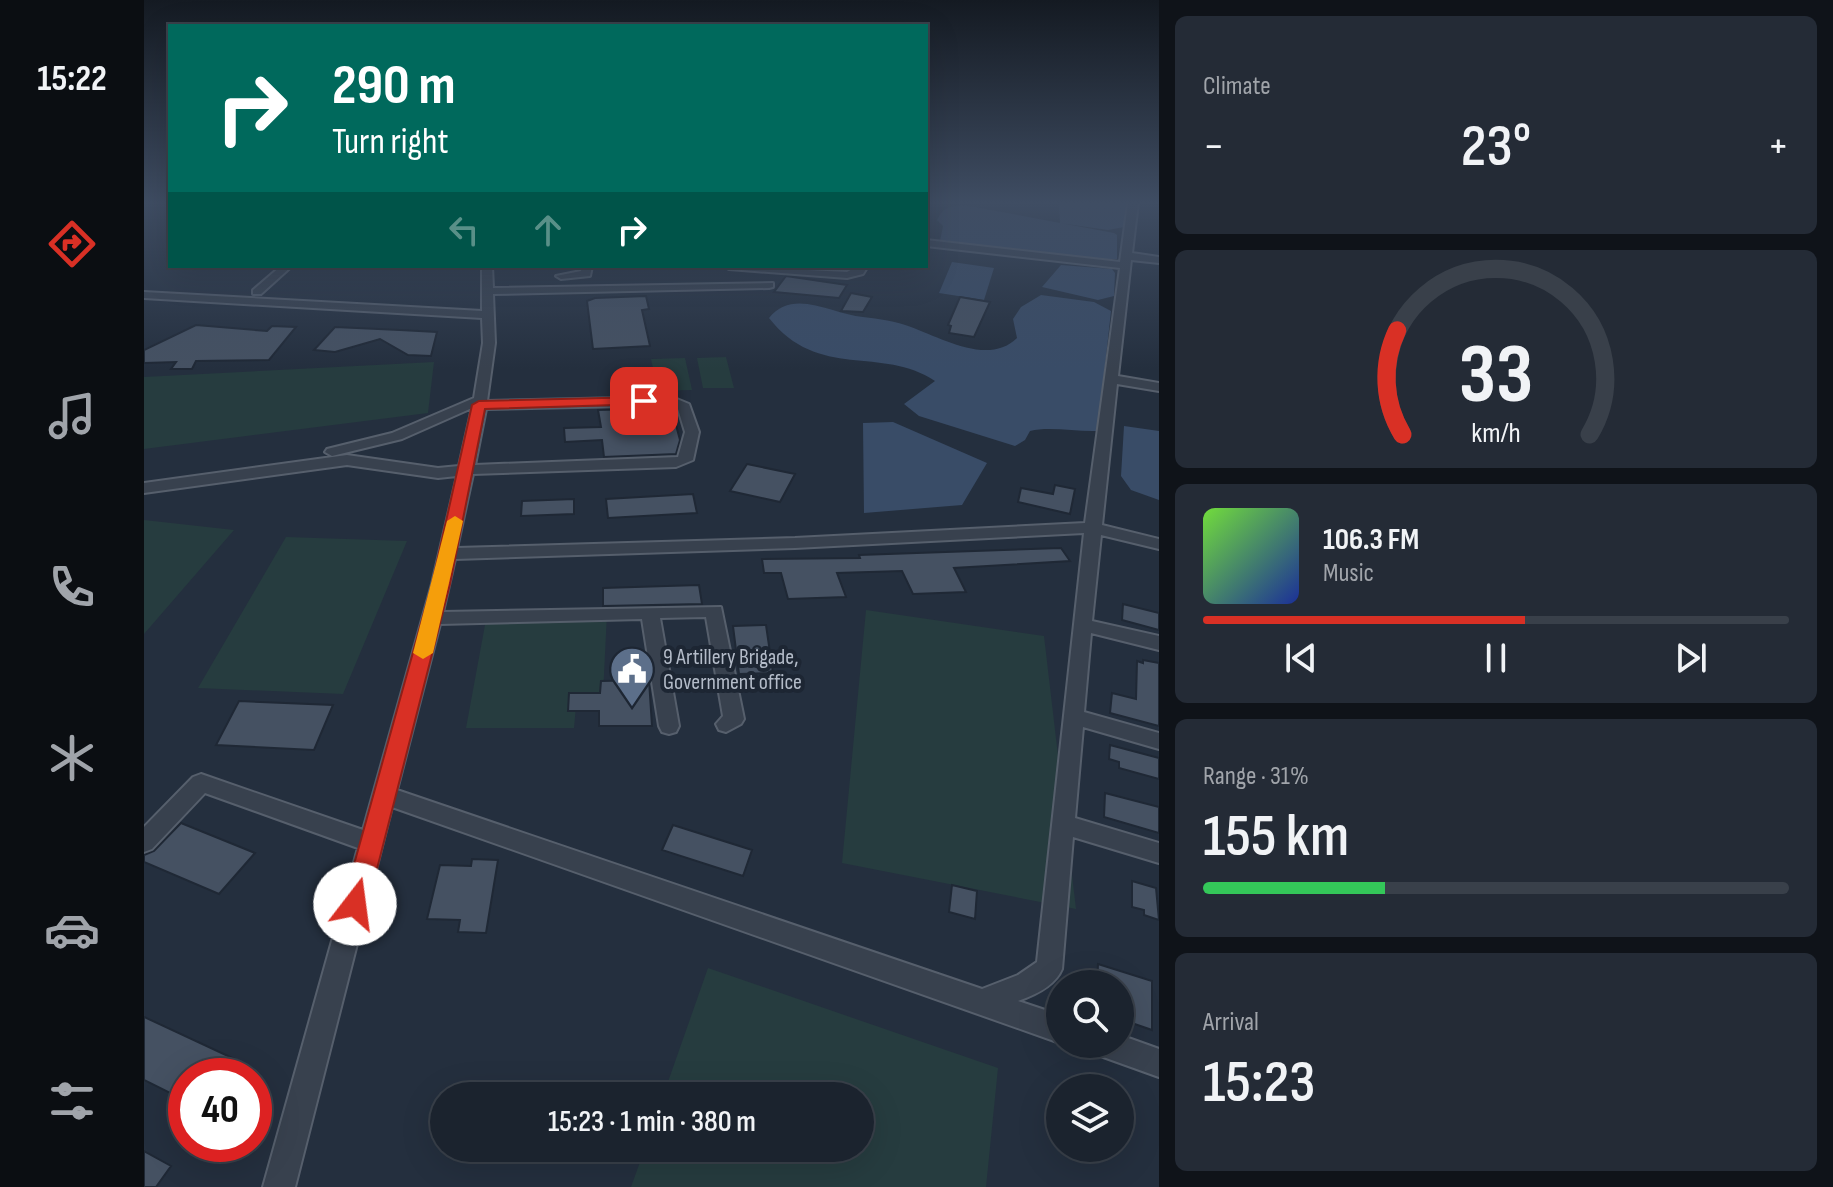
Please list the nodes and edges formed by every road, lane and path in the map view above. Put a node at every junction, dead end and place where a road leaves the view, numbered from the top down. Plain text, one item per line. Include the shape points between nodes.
1 (1098, 258) edge
2 (1159, 260) edge
3 (1127, 261) junction
4 (285, 268) edge
5 (587, 268) edge
6 (755, 268) edge
7 (862, 268) edge
8 (488, 279) edge
9 (769, 285) dead end
10 (257, 292) dead end
11 (144, 295) edge
12 (488, 315) junction
13 (1112, 379) junction
14 (1159, 387) edge
15 (480, 403) junction
16 (465, 472) junction
17 (144, 482) edge
18 (144, 488) edge
19 (1094, 528) junction
20 (1159, 544) edge
21 (448, 554) junction
22 (650, 613) junction
23 (432, 618) junction
24 (1083, 625) junction
25 (1159, 643) edge
26 (1075, 717) junction
27 (726, 724) dead end
28 (669, 726) dead end
29 (1159, 741) edge
30 (384, 795) junction
31 (1062, 824) junction
32 (144, 842) edge
33 (372, 843) junction
34 (1159, 853) edge
35 (982, 1002) junction
36 (1046, 1024) edge
37 (1134, 1054) edge
38 (1159, 1063) edge
39 (279, 1187) edge

1 - 3 street
2 - 3 street
3 - 13 street
4 - 10 street
5 - 8 street via 581,275
6 - 7 street via 847,275
8 - 9 street
8 - 12 street
11 - 12 street
12 - 15 street
13 - 14 street
13 - 19 street
15 - 16 street
15 - 16 street via 672,401 684,407 692,432 685,460 676,462
15 - 17 street via 397,436 341,451
16 - 18 street via 347,460
16 - 21 street
19 - 20 street
19 - 21 street
19 - 24 street
21 - 23 street
22 - 23 street
22 - 27 street via 714,611 734,719
22 - 28 street
23 - 30 street
24 - 25 street
24 - 26 street
26 - 29 street
26 - 31 street
30 - 33 street
30 - 35 street
31 - 34 street
31 - 35 street via 1049,969 1027,985
32 - 33 street via 201,783
33 - 39 street
35 - 36 street
37 - 38 street

